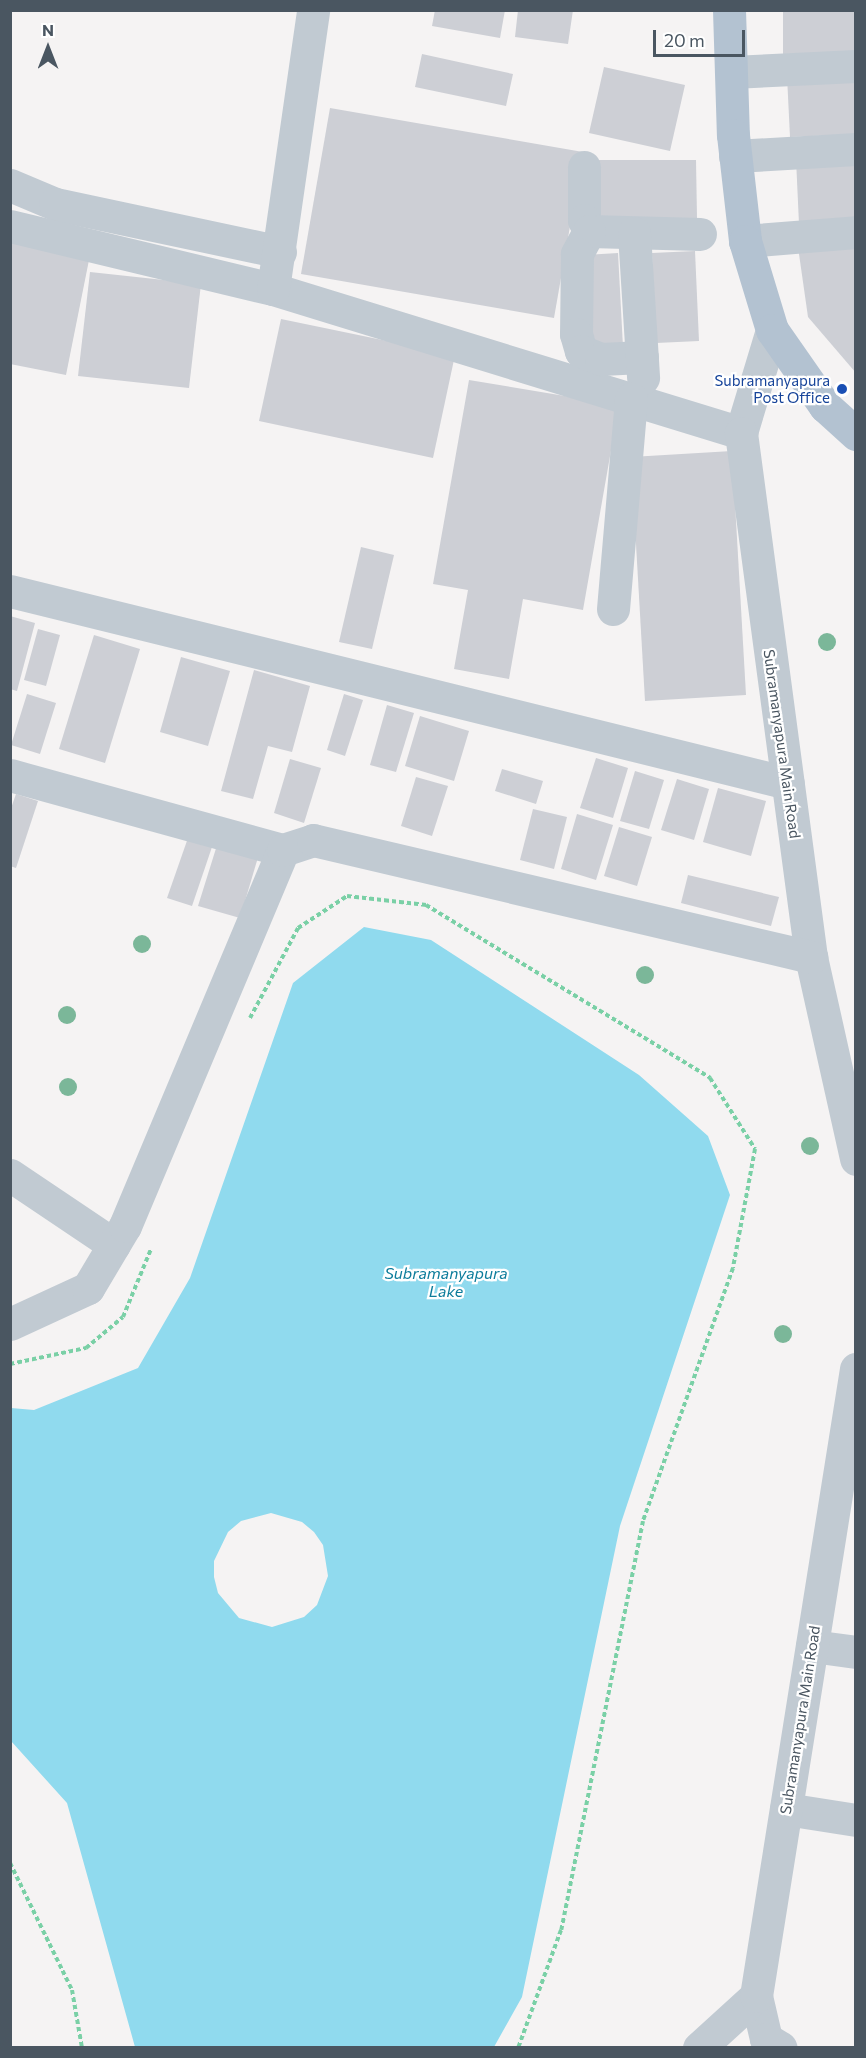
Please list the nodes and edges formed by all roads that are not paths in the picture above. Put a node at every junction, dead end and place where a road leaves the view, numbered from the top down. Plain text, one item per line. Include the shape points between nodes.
1 (313, 10) edge
2 (729, 10) edge
3 (855, 66) edge
4 (732, 72) junction
5 (855, 149) edge
6 (735, 156) junction
7 (584, 167) dead end
8 (10, 185) edge
9 (10, 226) edge
10 (589, 231) junction
11 (855, 232) edge
12 (634, 233) junction
13 (700, 234) dead end
14 (745, 242) junction
15 (280, 252) junction
16 (273, 289) junction
17 (772, 330) junction
18 (642, 357) junction
19 (638, 401) junction
20 (741, 433) junction
21 (855, 434) edge
22 (10, 591) edge
23 (613, 609) dead end
24 (10, 775) edge
25 (788, 783) junction
26 (283, 850) junction
27 (811, 957) junction
28 (855, 1159) edge
29 (10, 1175) edge
30 (114, 1245) junction
31 (10, 1324) edge
32 (855, 1369) edge
33 (846, 1494) edge
34 (812, 1646) junction
35 (855, 1652) edge
36 (786, 1809) junction
37 (855, 1820) edge
38 (756, 1996) junction
39 (699, 2048) edge
40 (781, 2048) edge

1 - 15 street
2 - 4 main road
3 - 4 street
4 - 6 main road
5 - 6 street
6 - 14 main road
7 - 10 street via 584,220
8 - 15 street via 55,204
9 - 16 street
10 - 12 street
10 - 18 street via 577,254 576,334 581,351 601,359
11 - 14 street
12 - 13 street
12 - 18 street
14 - 17 main road
15 - 16 street
16 - 19 street
17 - 20 street, Subramanyapura Main Road
17 - 21 main road via 825,406
18 - 19 street
19 - 20 street
19 - 23 street
20 - 25 street, Subramanyapura Main Road
22 - 25 street
24 - 26 street
25 - 27 street, Subramanyapura Main Road
26 - 27 street via 313,840
26 - 30 street
27 - 28 street, Subramanyapura Main Road
29 - 30 street
30 - 31 street via 88,1288
32 - 33 street, Subramanyapura Main Road
33 - 34 street, Subramanyapura Main Road
34 - 35 street
34 - 36 street, Subramanyapura Main Road
36 - 37 street
36 - 38 street, Subramanyapura Main Road
38 - 39 street
38 - 40 street via 766,2039

